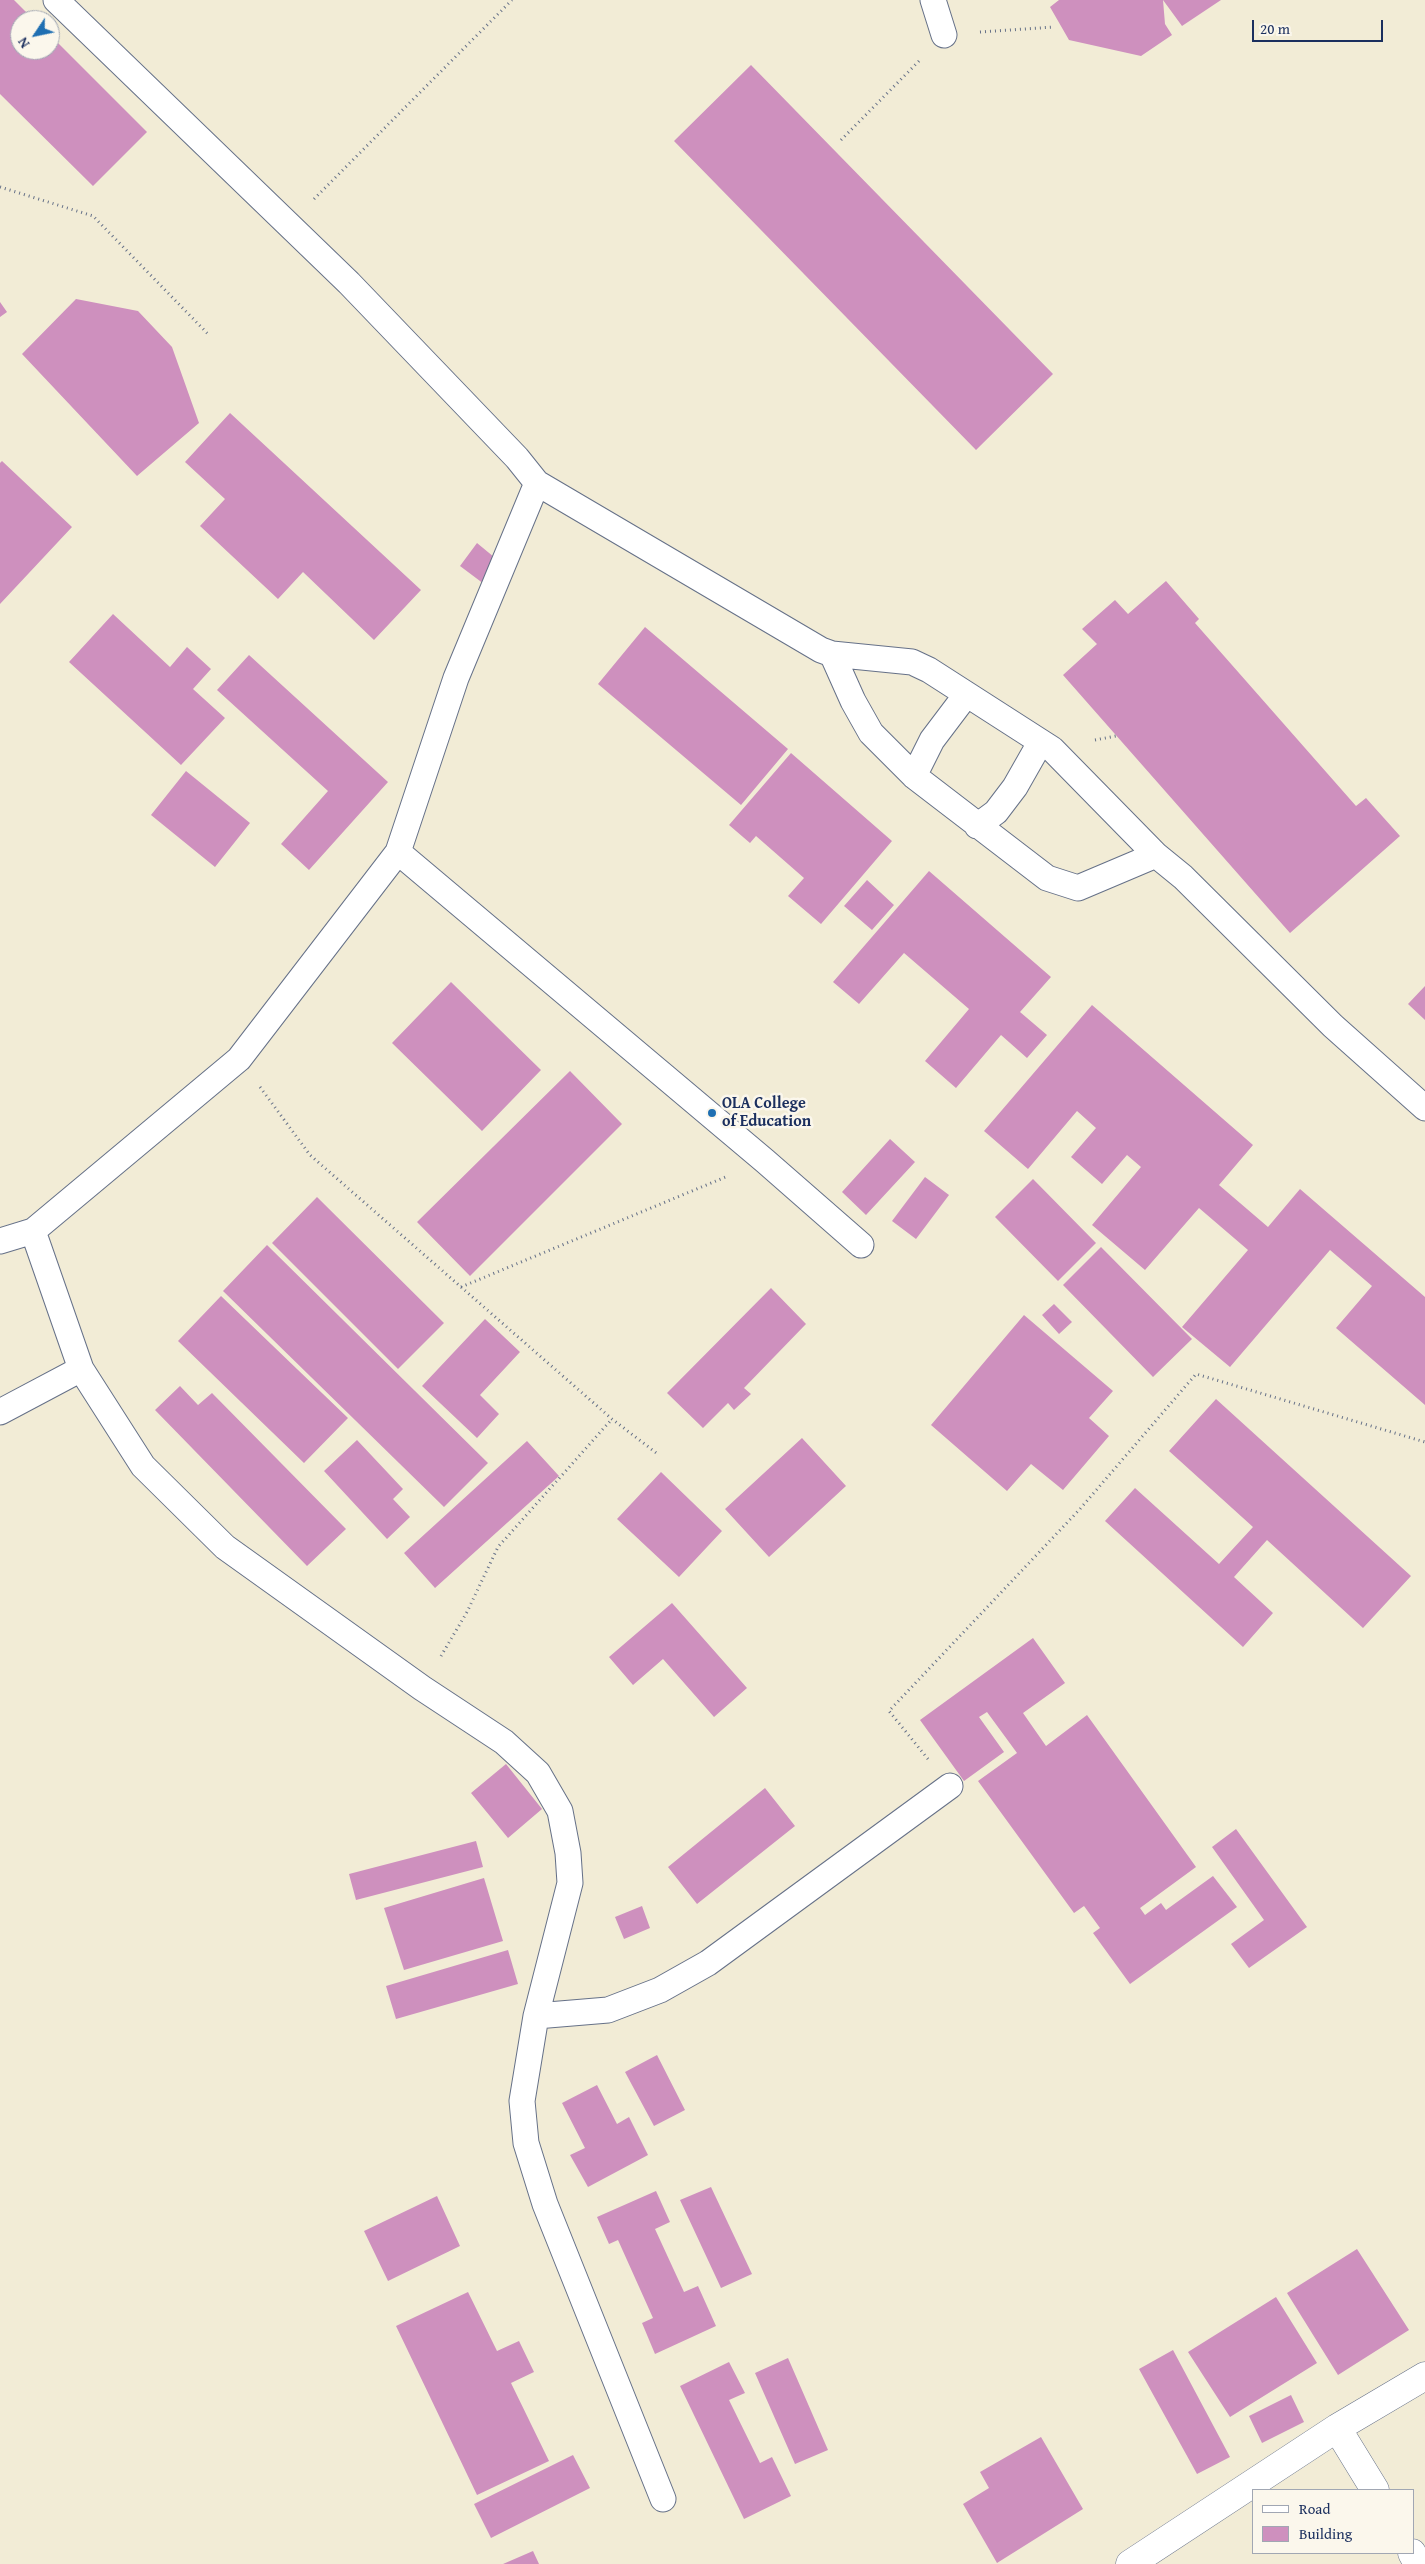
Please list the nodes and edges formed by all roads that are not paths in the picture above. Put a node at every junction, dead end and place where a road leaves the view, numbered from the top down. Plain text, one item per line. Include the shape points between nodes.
1 (56, 0) edge
2 (933, 0) edge
3 (944, 35) dead end
4 (537, 483) junction
5 (832, 654) junction
6 (966, 695) junction
7 (1040, 743) junction
8 (914, 776) junction
9 (977, 826) junction
10 (398, 852) junction
11 (1156, 855) junction
12 (1425, 1108) edge
13 (33, 1231) junction
14 (0, 1241) edge
15 (862, 1245) dead end
16 (82, 1370) junction
17 (0, 1412) edge
18 (950, 1786) road end
19 (536, 2016) junction
20 (1425, 2376) edge
21 (1338, 2428) junction
22 (1374, 2489) edge
23 (663, 2499) dead end
24 (1130, 2564) edge

1 - 4 lane via 349,283 517,458
2 - 3 lane
4 - 5 lane
4 - 10 lane via 456,678
5 - 6 lane via 912,662
5 - 8 lane via 871,733
6 - 7 lane
6 - 8 lane via 932,740
7 - 9 lane via 1015,787 996,812
7 - 11 lane via 1052,749
8 - 9 lane
9 - 11 lane via 1047,878 1078,888
10 - 13 lane via 239,1059
10 - 15 lane
11 - 12 lane via 1183,877 1333,1026
13 - 14 lane
13 - 16 lane
16 - 17 lane
16 - 19 lane via 143,1466 225,1547 422,1688 504,1742 538,1773 560,1812 570,1883
18 - 19 lane via 708,1963 668,1986 608,2010
19 - 23 lane via 522,2101 526,2143 545,2204
20 - 21 street
21 - 22 street
21 - 24 street

